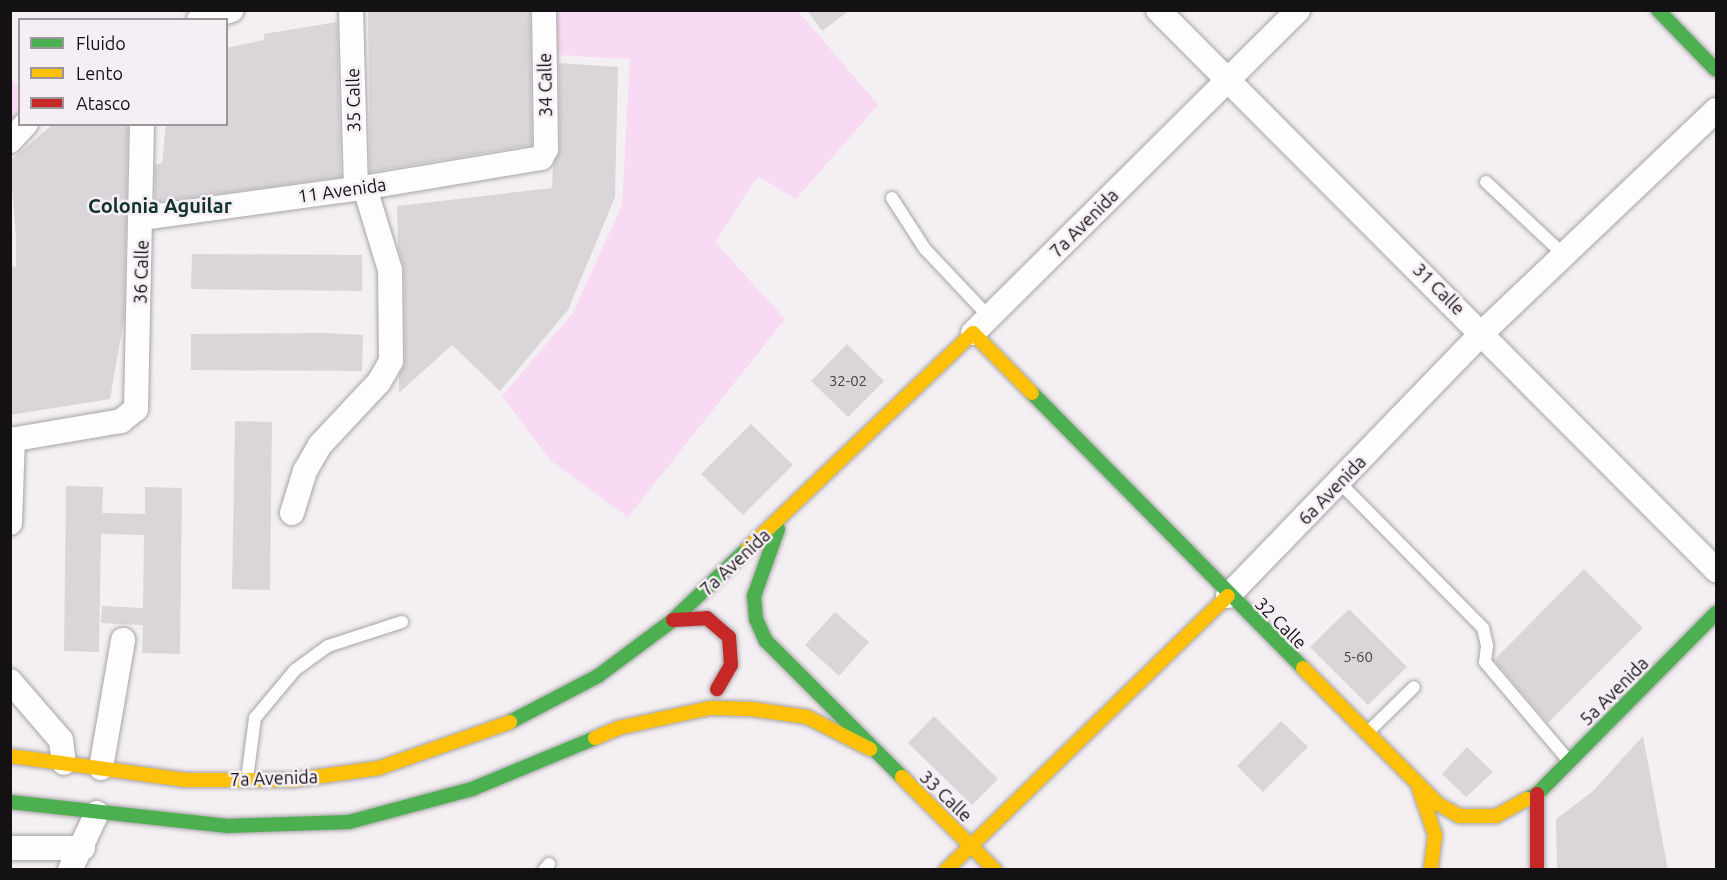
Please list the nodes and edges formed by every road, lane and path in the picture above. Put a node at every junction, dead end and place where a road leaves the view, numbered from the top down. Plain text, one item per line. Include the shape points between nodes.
1 (232, 10) edge
2 (351, 10) edge
3 (544, 10) edge
4 (1158, 10) edge
5 (1298, 10) edge
6 (1658, 10) edge
7 (206, 18) edge
8 (1716, 70) edge
9 (1228, 80) junction
10 (1716, 110) edge
11 (24, 126) edge
12 (142, 126) edge
13 (10, 141) edge
14 (541, 158) joint
15 (1486, 182) dead end
16 (360, 189) junction
17 (892, 198) dead end
18 (143, 218) junction
19 (1564, 255) junction
20 (981, 325) junction
21 (1483, 333) junction
22 (12, 440) edge
23 (1340, 483) junction
24 (292, 513) dead end
25 (783, 519) junction
26 (10, 523) edge
27 (1716, 570) edge
28 (1228, 596) junction
29 (1716, 613) edge
30 (674, 620) junction
31 (402, 622) dead end
32 (123, 640) dead end
33 (10, 681) edge
34 (1414, 687) dead end
35 (737, 690) dead end
36 (753, 693) dead end
37 (669, 701) dead end
38 (807, 717) junction
39 (618, 728) junction
40 (1366, 733) junction
41 (870, 749) junction
42 (10, 756) edge
43 (1569, 761) junction
44 (64, 763) junction
45 (101, 768) junction
46 (247, 780) junction
47 (1417, 784) junction
48 (1536, 794) junction
49 (10, 802) edge
50 (97, 813) junction
51 (971, 845) junction
52 (10, 848) edge
53 (82, 848) junction
54 (70, 870) edge
55 (946, 870) edge
56 (995, 870) edge
57 (1431, 870) edge
58 (1536, 870) edge

1 - 7 street
2 - 16 street, 35 Calle
3 - 14 street, 34 Calle via 546,150
4 - 9 street, 31 Calle
5 - 9 street, 7a Avenida
6 - 8 main road
9 - 20 street, 7a Avenida
9 - 21 street, 31 Calle
10 - 19 street, 6a Avenida
11 - 13 street
12 - 18 street, 36 Calle
14 - 16 street, 11 Avenida
15 - 19 lane
16 - 18 street, 11 Avenida
16 - 24 street, 35 Calle via 390,270 391,362 379,382 320,445 304,471
17 - 20 lane
18 - 22 street, 36 Calle via 136,409 129,418
19 - 21 street, 6a Avenida
20 - 25 main road, 7a Avenida
20 - 28 main road, 32 Calle
21 - 23 street, 6a Avenida
21 - 27 street, 31 Calle
22 - 26 street
23 - 28 street, 6a Avenida
23 - 43 lane via 1482,628 1487,646 1485,662
25 - 30 main road, 7a Avenida
25 - 41 main road via 756,587 758,626 772,648
28 - 40 main road, 32 Calle
28 - 51 main road, 6a Avenida
29 - 43 main road, 5a Avenida
30 - 35 main road via 706,618 729,637 731,665 711,690
30 - 46 main road, 7a Avenida via 598,676 494,730 379,768 293,780
31 - 46 lane via 328,646 295,670 255,718
32 - 45 street
33 - 44 street via 61,740
34 - 40 lane
36 - 38 main road
37 - 39 main road
38 - 39 main road via 710,708
38 - 41 main road
39 - 50 main road via 472,789 349,822 226,826
40 - 47 main road, 32 Calle
41 - 51 main road, 33 Calle
42 - 44 main road, 7a Avenida
43 - 48 main road, 5a Avenida
44 - 45 main road, 7a Avenida
45 - 46 main road, 7a Avenida via 185,780
47 - 48 main road, 32 Calle via 1449,812 1473,819 1509,811
47 - 57 main road via 1433,824 1436,845
48 - 58 main road
49 - 50 main road
50 - 53 street
51 - 55 main road, 6a Avenida
51 - 56 main road, 33 Calle
52 - 53 street
53 - 54 street

